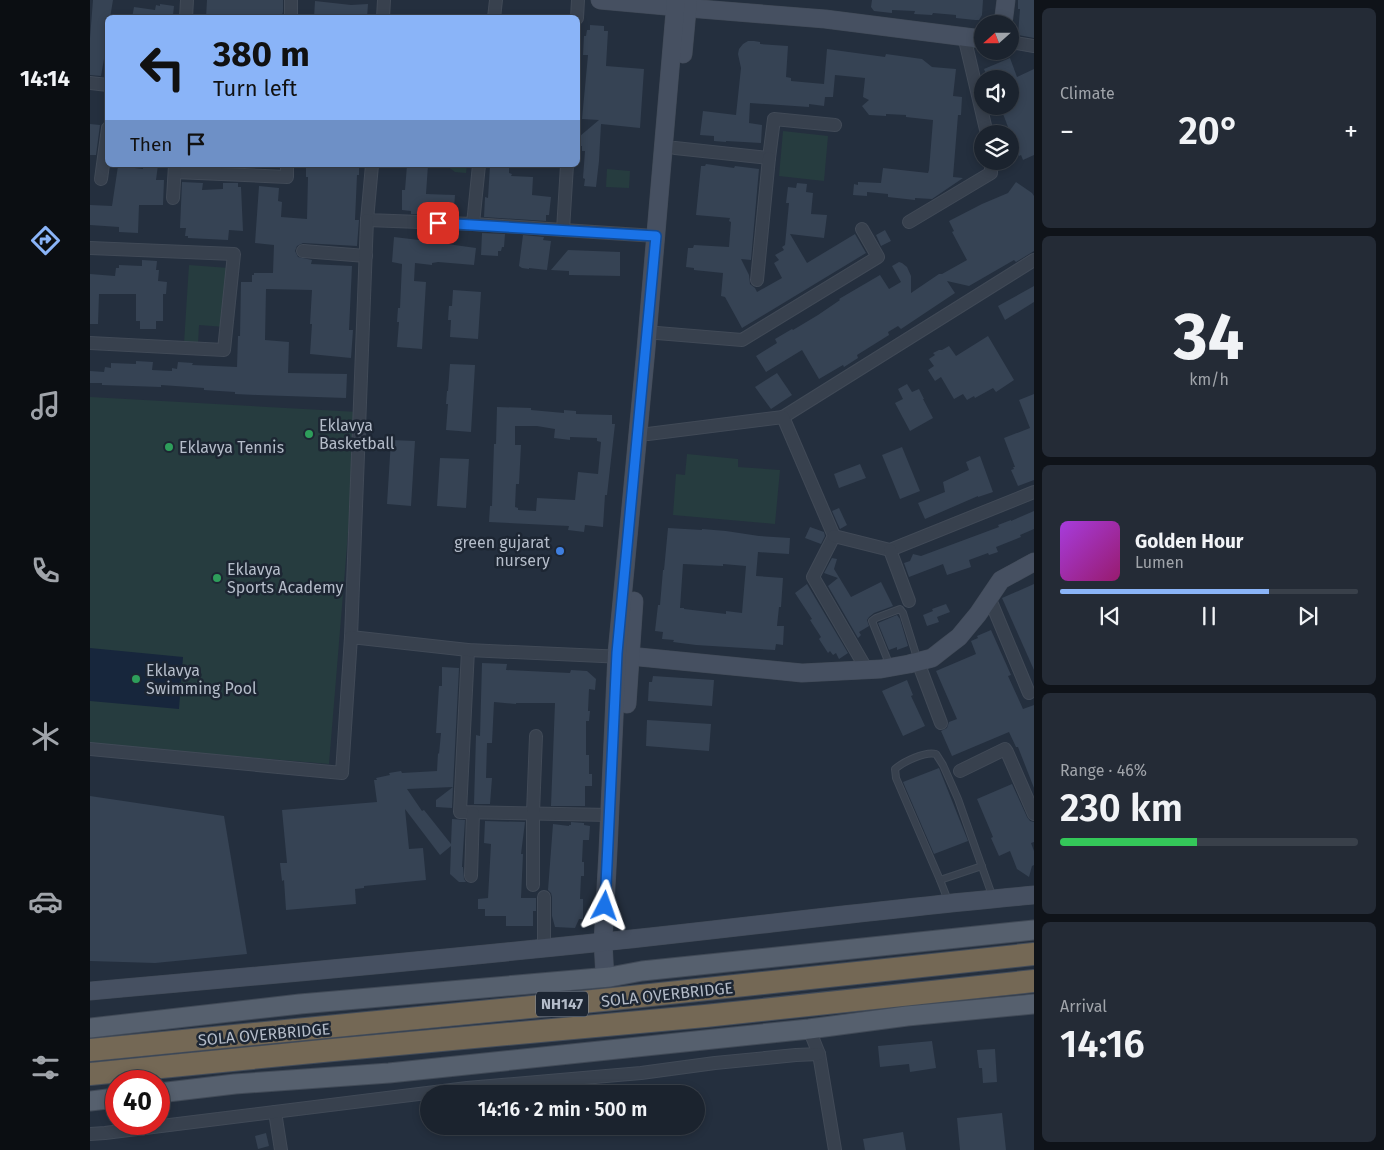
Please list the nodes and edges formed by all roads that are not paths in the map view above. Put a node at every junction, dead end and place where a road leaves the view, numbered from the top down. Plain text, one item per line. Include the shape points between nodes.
1 (187, 0) edge
2 (291, 0) edge
3 (384, 0) edge
4 (496, 0) edge
5 (578, 0) edge
6 (600, 0) edge
7 (1006, 0) edge
8 (682, 4) edge
9 (186, 15) edge
10 (291, 15) edge
11 (383, 15) edge
12 (494, 15) edge
13 (577, 15) edge
14 (1004, 15) edge
15 (964, 36) junction
16 (974, 38) edge
17 (1019, 44) edge
18 (1034, 46) edge
19 (90, 83) edge
20 (105, 85) edge
21 (835, 125) dead end
22 (986, 125) edge
23 (675, 148) junction
24 (105, 154) edge
25 (769, 158) junction
26 (287, 167) edge
27 (372, 167) edge
28 (479, 167) edge
29 (567, 167) edge
30 (175, 169) edge
31 (991, 170) edge
32 (102, 179) dead end
33 (173, 198) dead end
34 (367, 220) junction
35 (909, 222) dead end
36 (473, 224) junction
37 (862, 229) dead end
38 (562, 230) junction
39 (656, 236) junction
40 (90, 248) edge
41 (302, 251) dead end
42 (366, 256) junction
43 (1034, 260) edge
44 (757, 280) dead end
45 (657, 333) junction
46 (90, 343) edge
47 (783, 417) junction
48 (648, 434) junction
49 (1034, 492) edge
50 (834, 536) junction
51 (890, 550) junction
52 (1034, 562) edge
53 (989, 597) junction
54 (909, 601) dead end
55 (351, 637) junction
56 (468, 650) junction
57 (623, 657) junction
58 (918, 662) junction
59 (890, 667) junction
60 (867, 670) junction
61 (1029, 693) dead end
62 (941, 723) dead end
63 (536, 736) dead end
64 (90, 749) edge
65 (960, 771) dead end
66 (1028, 784) edge
67 (473, 813) junction
68 (533, 813) junction
69 (1034, 814) edge
70 (610, 815) junction
71 (982, 866) junction
72 (471, 876) dead end
73 (940, 880) junction
74 (534, 885) dead end
75 (1034, 895) edge
76 (544, 897) dead end
77 (994, 899) junction
78 (948, 903) junction
79 (1034, 930) edge
80 (608, 941) junction
81 (544, 948) junction
82 (1034, 954) edge
83 (610, 977) junction
84 (1034, 980) edge
85 (90, 991) edge
86 (1034, 1004) edge
87 (90, 1028) edge
88 (810, 1029) junction
89 (90, 1050) edge
90 (819, 1054) junction
91 (90, 1074) edge
92 (170, 1092) edge
93 (105, 1099) edge
94 (90, 1101) edge
95 (275, 1112) junction
96 (90, 1134) edge
97 (281, 1150) edge
98 (835, 1150) edge

1 - 9 street
2 - 10 street
3 - 11 street
4 - 12 street
5 - 13 street
6 - 8 street
7 - 14 street
8 - 15 street
8 - 23 street
8 - 39 street
15 - 16 street
15 - 22 street
17 - 18 street
19 - 20 street
21 - 25 street via 774,118
23 - 25 street
23 - 45 street
24 - 32 street
25 - 44 street
26 - 30 street via 287,177
27 - 34 street
28 - 36 street
29 - 38 street
30 - 33 street
31 - 35 street
34 - 36 street
34 - 42 street
36 - 38 street
37 - 45 street via 878,257 742,340
38 - 39 street
39 - 57 street
40 - 46 street via 234,254 224,350
41 - 42 street
42 - 55 street
43 - 47 street
45 - 48 street
47 - 48 street
47 - 50 street
48 - 57 street
49 - 51 street
50 - 51 street
50 - 60 street via 813,577
51 - 54 street
52 - 53 street via 1001,580
53 - 58 street via 959,637 932,658
53 - 61 street
55 - 56 street
55 - 64 street via 342,774
56 - 57 street
56 - 67 street via 460,812
57 - 60 street via 802,673
57 - 70 street
57 - 80 street
58 - 59 street
58 - 59 lane via 900,609 872,621
58 - 62 street
59 - 60 street
63 - 68 street
65 - 66 street via 1005,749
66 - 69 street
67 - 68 street
67 - 72 street
68 - 70 street
68 - 74 street
70 - 80 street
71 - 73 lane
71 - 73 lane via 943,765 936,754 930,753 895,769
71 - 77 lane
73 - 78 lane
75 - 77 street
76 - 81 street
77 - 78 street
78 - 80 street
79 - 83 main road
80 - 81 street
80 - 83 street
81 - 85 street
82 - 89 highway, SOLA OVERBRIDGE / NH147
83 - 87 main road via 300,1004
84 - 91 highway, SOLA OVERBRIDGE / NH147 via 695,1017
86 - 88 main road
88 - 90 street
88 - 92 main road via 389,1073
90 - 95 street via 467,1088
90 - 98 street
93 - 94 main road
95 - 96 street
95 - 97 street

